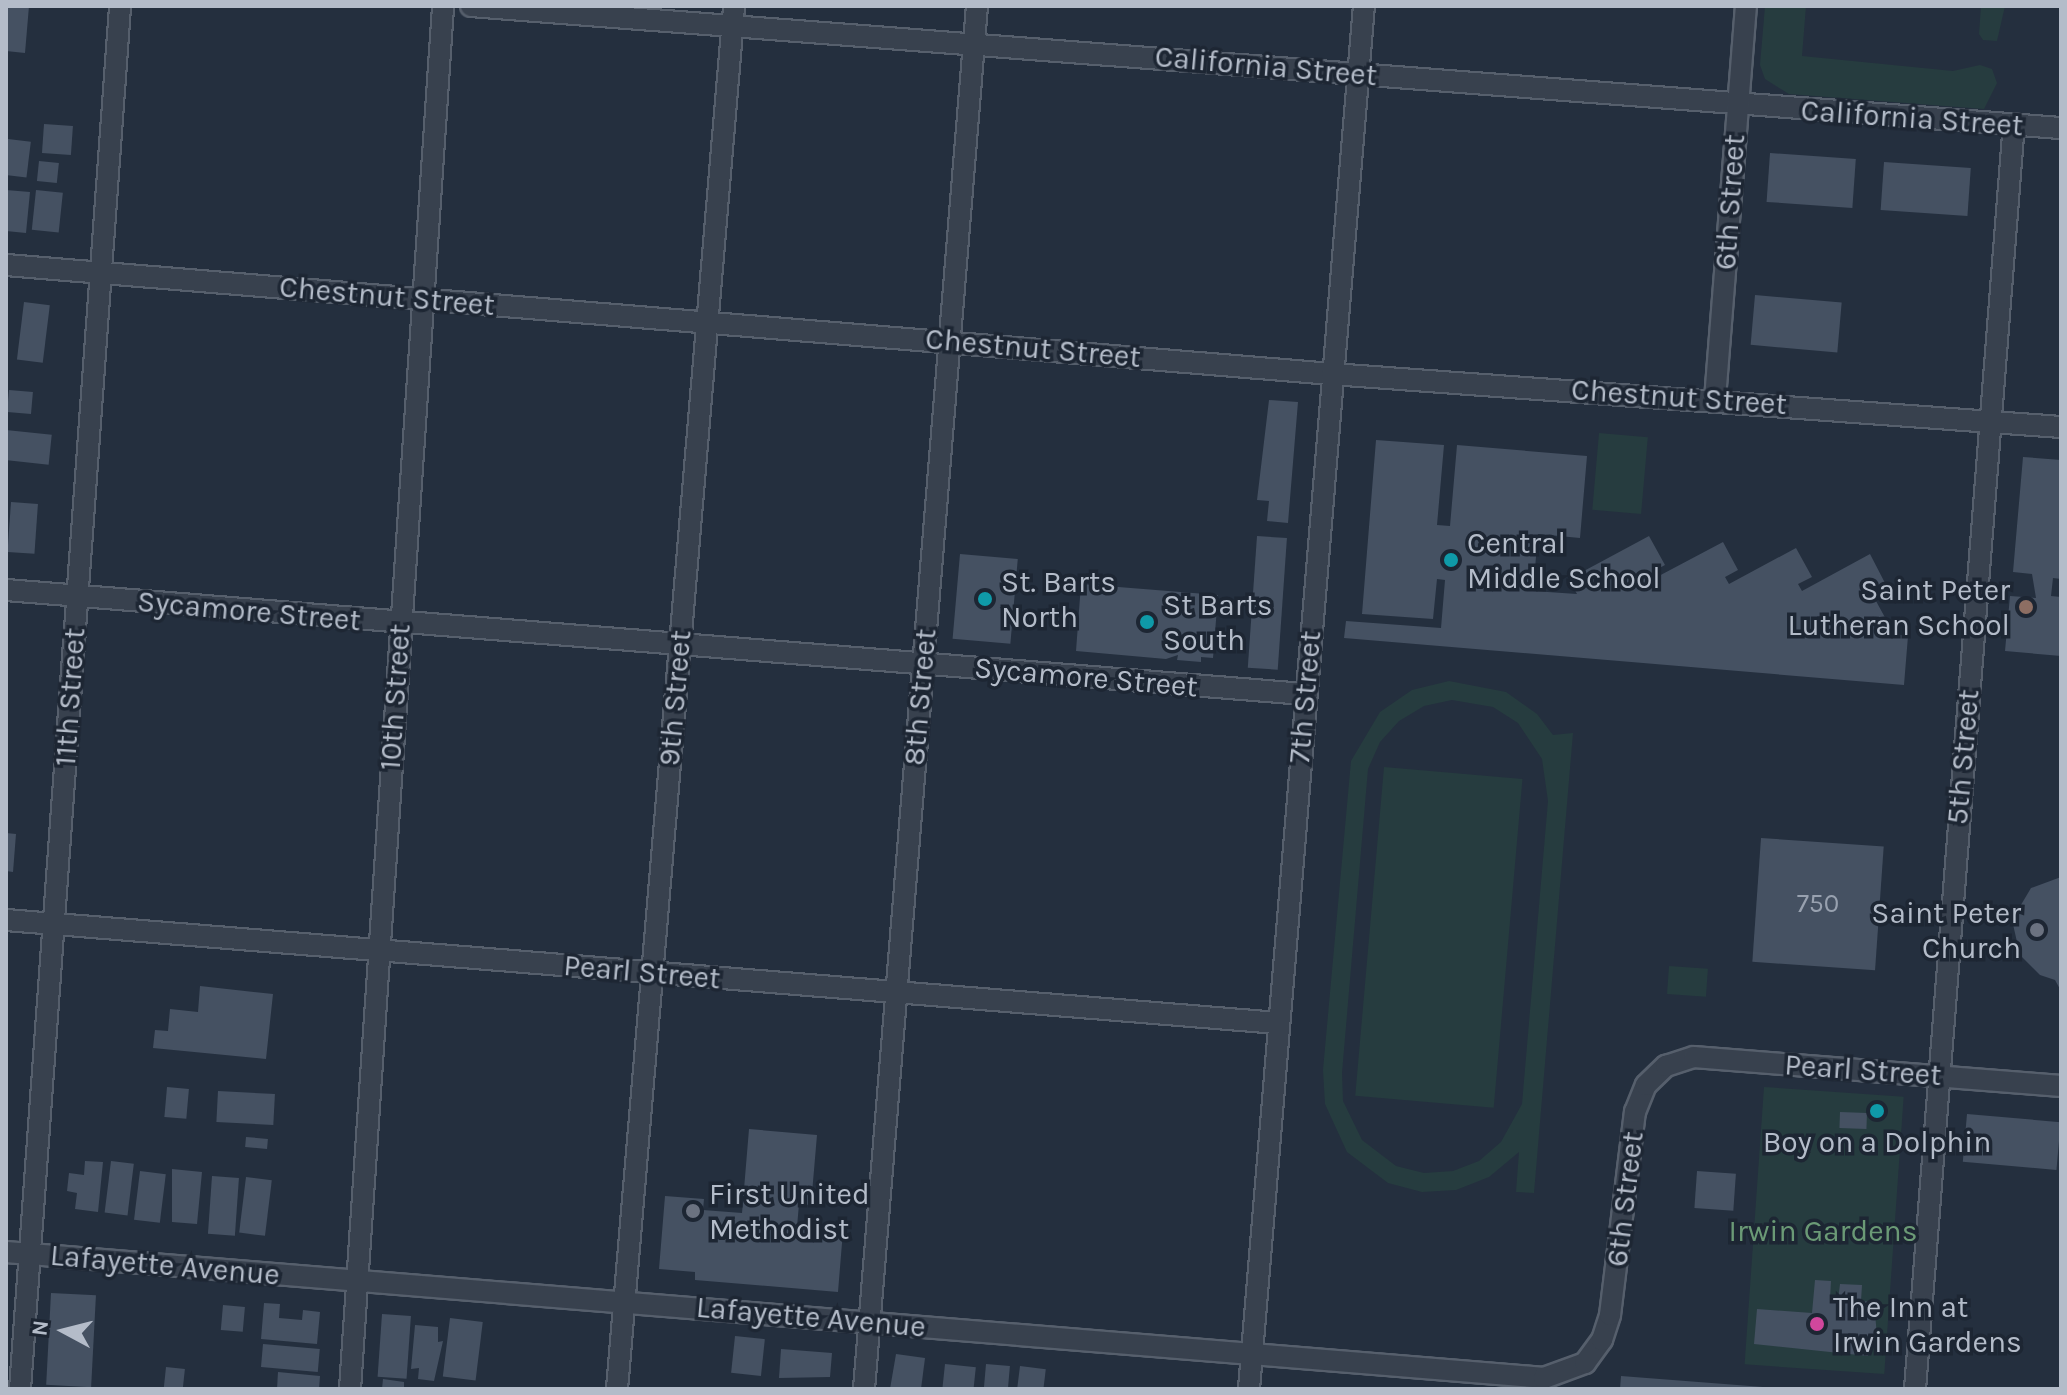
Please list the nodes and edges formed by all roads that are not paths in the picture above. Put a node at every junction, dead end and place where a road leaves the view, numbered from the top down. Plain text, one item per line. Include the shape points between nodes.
1 (120, 6) edge
2 (443, 6) edge
3 (471, 6) edge
4 (977, 6) edge
5 (1364, 6) edge
6 (1746, 6) edge
7 (733, 15) edge
8 (974, 42) junction
9 (1359, 73) junction
10 (1737, 106) junction
11 (2014, 124) junction
12 (2061, 128) edge
13 (6, 265) edge
14 (101, 272) junction
15 (423, 299) junction
16 (708, 321) junction
17 (949, 341) junction
18 (1332, 374) junction
19 (1715, 399) junction
20 (1991, 421) junction
21 (2061, 427) edge
22 (6, 590) edge
23 (78, 596) junction
24 (401, 624) junction
25 (680, 643) junction
26 (923, 663) junction
27 (1305, 694) junction
28 (6, 920) edge
29 (54, 924) junction
30 (378, 952) junction
31 (651, 973) junction
32 (894, 993) junction
33 (1279, 1023) junction
34 (1666, 1066) joint
35 (1937, 1076) junction
36 (2061, 1086) edge
37 (6, 1252) edge
38 (29, 1254) junction
39 (357, 1281) junction
40 (625, 1300) junction
41 (869, 1323) junction
42 (1602, 1340) joint
43 (1253, 1352) junction
44 (20, 1389) edge
45 (350, 1389) edge
46 (617, 1389) edge
47 (864, 1389) edge
48 (1249, 1389) edge
49 (1915, 1389) edge

1 - 14 street, 11th Street
2 - 15 street, 10th Street
3 - 7 street, California Street
4 - 8 street, 8th Street
5 - 9 street, 7th Street
6 - 10 street, 6th Street
7 - 8 street, California Street
7 - 16 street, 9th Street
8 - 9 street, California Street
8 - 17 street, 8th Street
9 - 10 street, California Street
9 - 18 street, 7th Street
10 - 11 street, California Street
10 - 19 street, 6th Street
11 - 12 street, California Street
11 - 20 street, 5th Street
13 - 14 street, Chestnut Street
14 - 15 street, Chestnut Street
14 - 23 street, 11th Street
15 - 16 street, Chestnut Street
15 - 24 street, 10th Street
16 - 17 street, Chestnut Street
16 - 25 street, 9th Street
17 - 18 street, Chestnut Street
17 - 26 street, 8th Street
18 - 19 street, Chestnut Street
18 - 27 street, 7th Street
19 - 20 street, Chestnut Street
20 - 21 street, Chestnut Street
20 - 35 street, 5th Street
22 - 23 street, Sycamore Street
23 - 24 street, Sycamore Street
23 - 29 street, 11th Street
24 - 25 street, Sycamore Street
24 - 30 street, 10th Street
25 - 26 street, Sycamore Street
25 - 31 street, 9th Street
26 - 27 street, Sycamore Street
26 - 32 street, 8th Street
27 - 33 street, 7th Street
28 - 29 street, Pearl Street
29 - 30 street, Pearl Street
29 - 38 street, 11th Street
30 - 31 street, Pearl Street
30 - 39 street, 10th Street
31 - 32 street, Pearl Street
31 - 40 street, 9th Street
32 - 33 street, Pearl Street
32 - 41 street, 8th Street
33 - 43 street, 7th Street
34 - 35 street, Pearl Street via 1694,1057
34 - 42 street, 6th Street via 1646,1085 1635,1112 1610,1315
35 - 36 street, Pearl Street
35 - 49 street, 5th Street
37 - 38 street, Lafayette Avenue
38 - 39 street, Lafayette Avenue
38 - 44 street, 11th Street
39 - 40 street, Lafayette Avenue
39 - 45 street, 10th Street
40 - 41 street, Lafayette Avenue
40 - 46 street, 9th Street
41 - 43 street, Lafayette Avenue
41 - 47 street, 8th Street
42 - 43 street, Lafayette Avenue via 1585,1363 1544,1378
43 - 48 street, 7th Street

